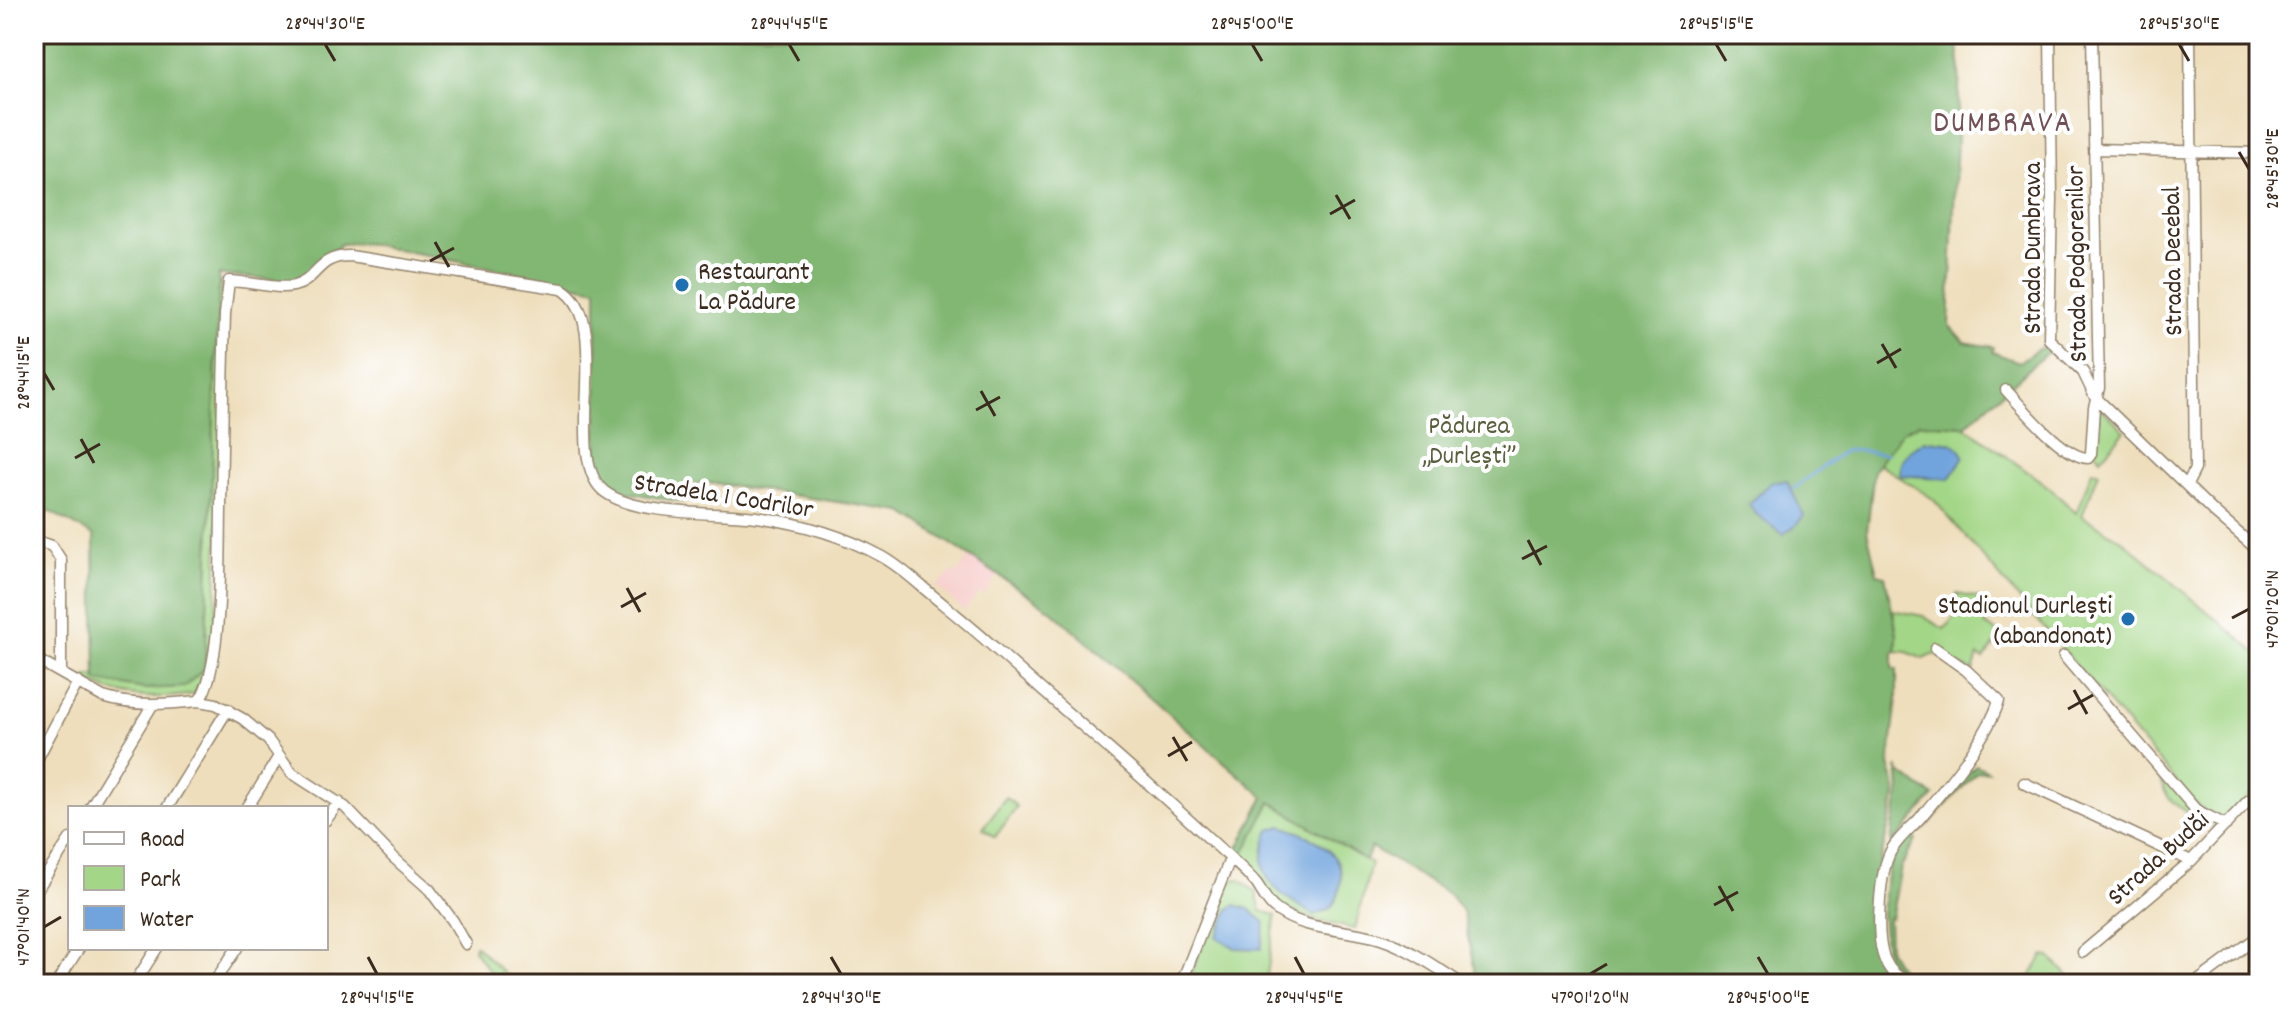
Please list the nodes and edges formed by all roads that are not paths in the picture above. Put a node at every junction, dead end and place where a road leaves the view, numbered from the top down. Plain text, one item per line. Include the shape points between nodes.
1 (2050, 34) edge
2 (2092, 34) edge
3 (2190, 34) edge
4 (2094, 149) junction
5 (2191, 152) junction
6 (2259, 153) edge
7 (2006, 390) dead end
8 (2095, 397) junction
9 (2187, 485) junction
10 (34, 540) edge
11 (2259, 551) edge
12 (1935, 648) dead end
13 (2064, 656) dead end
14 (34, 658) edge
15 (61, 671) junction
16 (78, 682) junction
17 (199, 701) junction
18 (153, 704) junction
19 (228, 709) junction
20 (278, 758) junction
21 (34, 765) edge
22 (2024, 783) dead end
23 (2259, 794) edge
24 (339, 802) junction
25 (91, 806) edge
26 (168, 806) edge
27 (248, 806) edge
28 (328, 817) edge
29 (2226, 825) junction
30 (68, 842) edge
31 (1230, 859) junction
32 (2191, 861) junction
33 (34, 894) edge
34 (2259, 936) edge
35 (466, 944) dead end
36 (78, 950) edge
37 (156, 950) edge
38 (236, 950) edge
39 (2083, 952) dead end
40 (1902, 983) edge
41 (56, 984) edge
42 (134, 984) edge
43 (213, 984) edge
44 (1181, 984) edge
45 (1462, 984) edge
46 (2194, 984) edge

1 - 8 street, Strada Dumbrava via 2048,333 2053,345 2083,372
2 - 4 street, Strada Podgorenilor
3 - 5 street, Strada Decebal
4 - 5 street
4 - 8 street, Strada Podgorenilor via 2099,388
5 - 6 street
5 - 9 street, Strada Decebal via 2195,469
7 - 8 street, Strada Podgorenilor via 2058,442 2083,459 2091,454
8 - 9 street, Strada Podgorenilor
9 - 11 street, Strada Podgorenilor
10 - 15 street via 52,546 61,560
12 - 40 street via 1999,701 1943,791 1889,853 1879,916 1883,956
13 - 29 street via 2196,810
14 - 15 street
15 - 16 street
16 - 18 street via 113,700
16 - 21 street
17 - 18 street
17 - 19 street
17 - 31 street, Stradela 1 Codrilor via 209,685 219,604 229,281 292,287 343,256 550,286 567,292 582,311 588,460 601,490 637,506 757,517 808,528 892,562
18 - 25 street
19 - 20 street via 261,733
19 - 26 street
20 - 24 street via 299,779
20 - 27 street
22 - 32 street
23 - 29 street, Strada Budăi
24 - 28 street
24 - 35 street via 429,889
29 - 32 street, Strada Budăi
30 - 33 street
31 - 44 street
31 - 45 street via 1279,911 1321,927 1382,939
32 - 39 street, Strada Budăi
34 - 46 street
36 - 41 street
37 - 42 street
38 - 43 street

